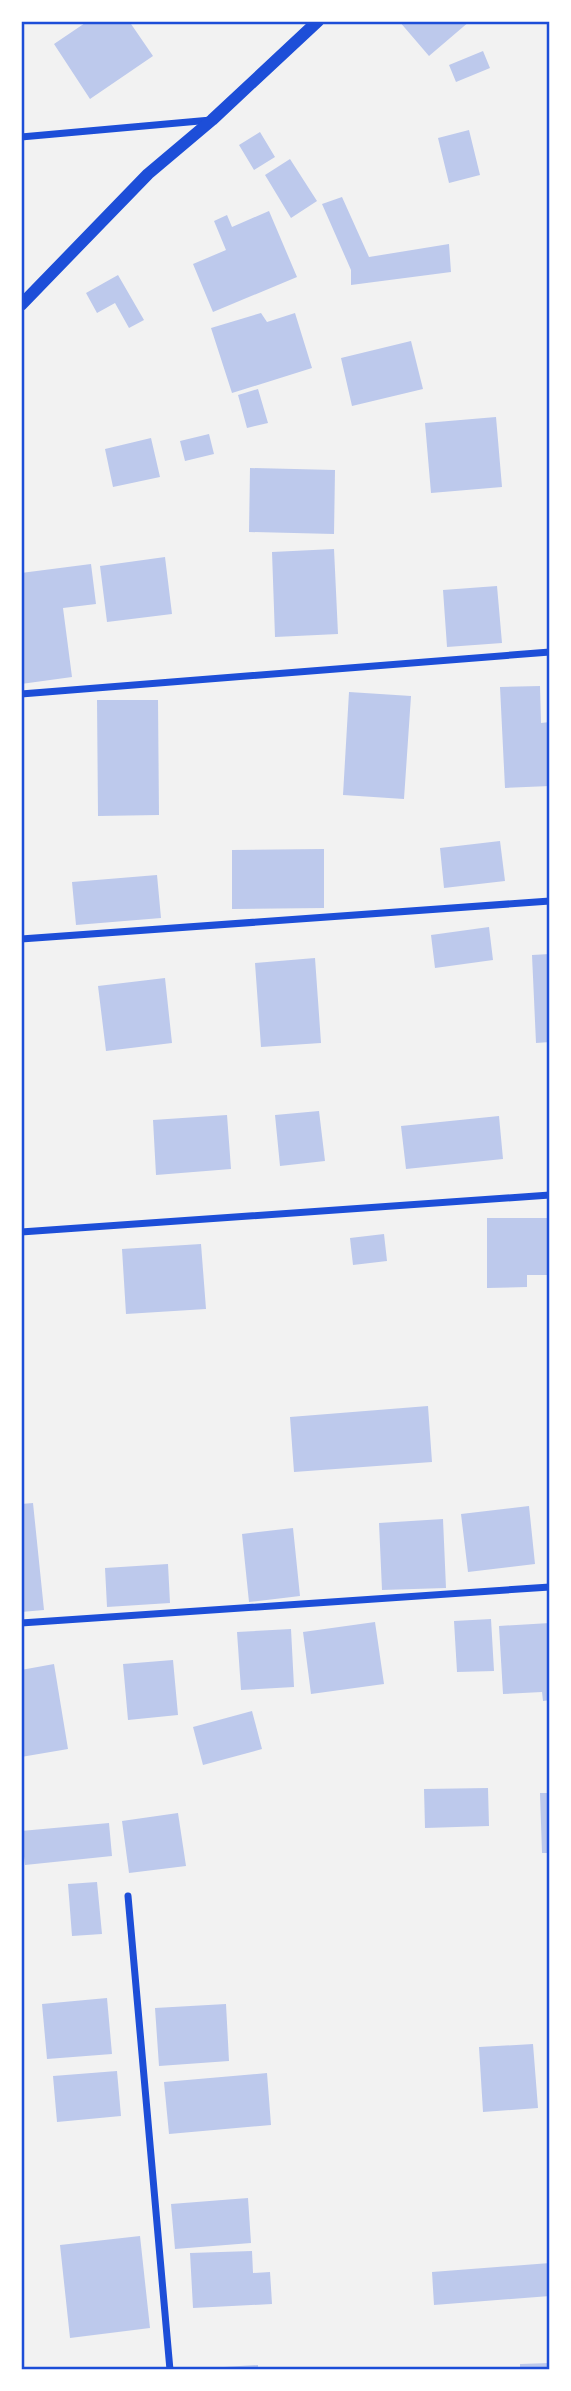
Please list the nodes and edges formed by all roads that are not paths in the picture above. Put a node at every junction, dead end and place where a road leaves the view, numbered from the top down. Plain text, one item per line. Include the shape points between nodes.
1 (317, 21) edge
2 (212, 120) junction
3 (21, 137) edge
4 (21, 305) edge
5 (550, 652) edge
6 (21, 694) edge
7 (550, 901) edge
8 (21, 939) edge
9 (550, 1195) edge
10 (21, 1232) edge
11 (550, 1587) edge
12 (21, 1623) edge
13 (128, 1896) dead end
14 (170, 2370) edge

1 - 2 street
2 - 3 street
2 - 4 street via 149,174
5 - 6 street
7 - 8 street
9 - 10 street
11 - 12 street
13 - 14 street

